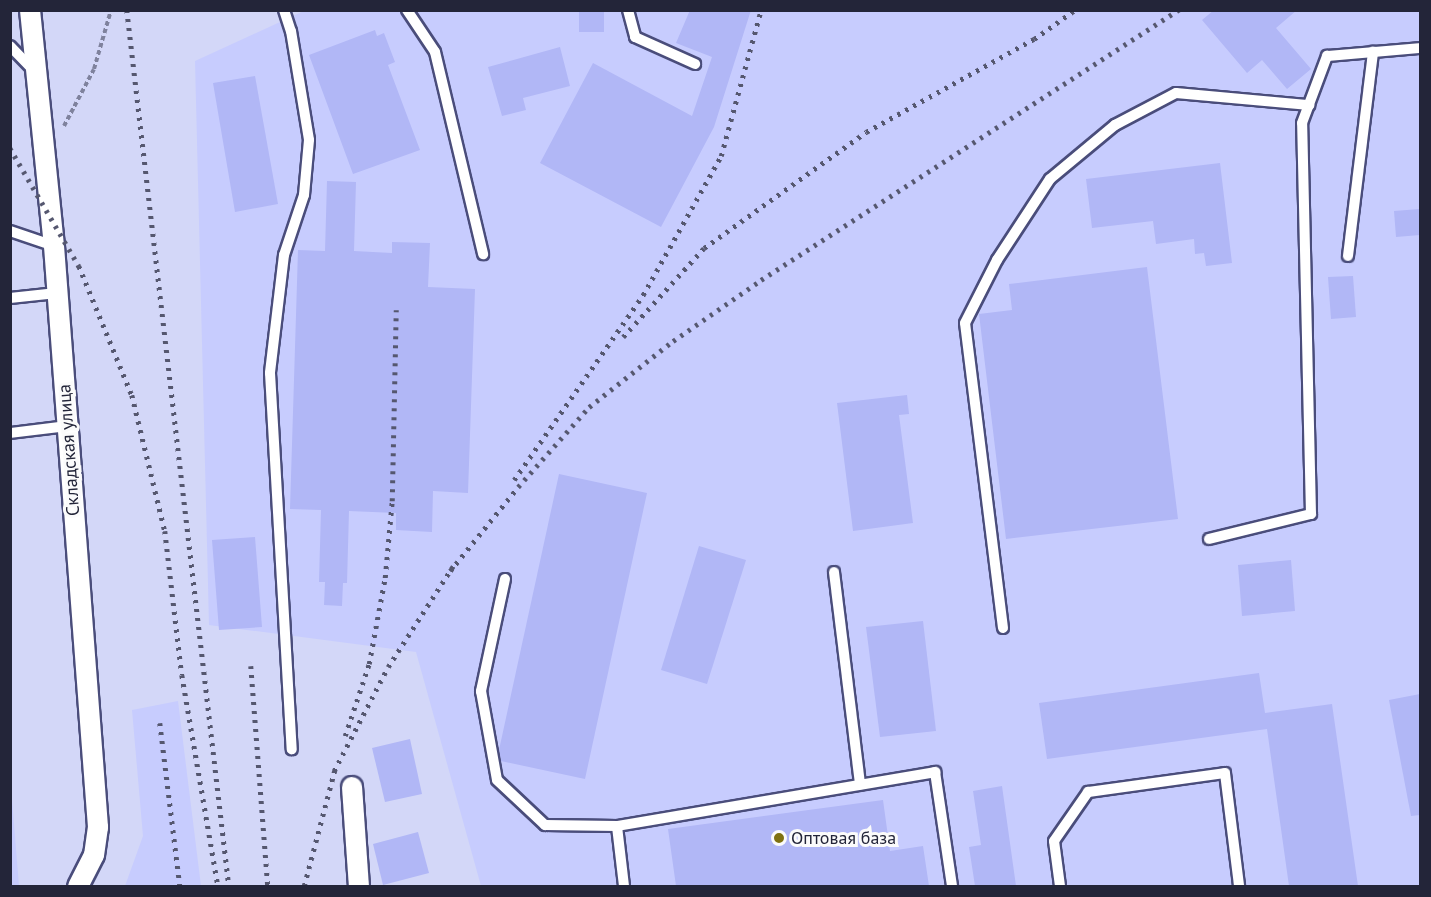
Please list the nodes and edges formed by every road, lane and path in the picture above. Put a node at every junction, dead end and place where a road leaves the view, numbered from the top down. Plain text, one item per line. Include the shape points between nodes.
1 (30, 10) edge
2 (111, 10) edge
3 (284, 10) edge
4 (407, 10) edge
5 (628, 10) edge
6 (10, 46) edge
7 (1420, 48) edge
8 (1373, 52) junction
9 (695, 64) dead end
10 (37, 74) junction
11 (1309, 105) junction
12 (46, 161) junction
13 (10, 231) edge
14 (54, 246) junction
15 (483, 254) dead end
16 (1348, 256) dead end
17 (57, 293) junction
18 (10, 298) edge
19 (67, 426) junction
20 (10, 434) edge
21 (1209, 539) dead end
22 (834, 572) dead end
23 (505, 579) dead end
24 (1003, 628) dead end
25 (292, 749) dead end
26 (860, 784) junction
27 (352, 787) dead end
28 (617, 826) junction
29 (78, 886) edge
30 (358, 886) edge
31 (624, 886) edge
32 (952, 886) edge
33 (1060, 886) edge
34 (1239, 886) edge

1 - 10 street, Складская улица
2 - 12 path via 94,69
3 - 25 lane via 309,140 304,195 284,255 270,373
4 - 15 lane via 435,52
5 - 9 lane via 635,37
6 - 10 lane
7 - 8 lane
8 - 11 lane via 1327,56
8 - 16 lane
10 - 12 street, Складская улица
11 - 21 lane via 1302,123 1311,514
11 - 24 lane via 1176,93 1116,125 1050,179 997,260 965,323
12 - 14 street, Складская улица
13 - 14 lane
14 - 17 street, Складская улица
17 - 18 lane
17 - 19 street, Складская улица
19 - 20 lane
19 - 29 street, Складская улица via 98,827 94,855
22 - 26 lane
23 - 28 lane via 481,691 497,780 545,825
26 - 28 lane
26 - 32 lane via 935,772
27 - 30 street
28 - 31 lane
33 - 34 lane via 1054,842 1088,792 1225,773

